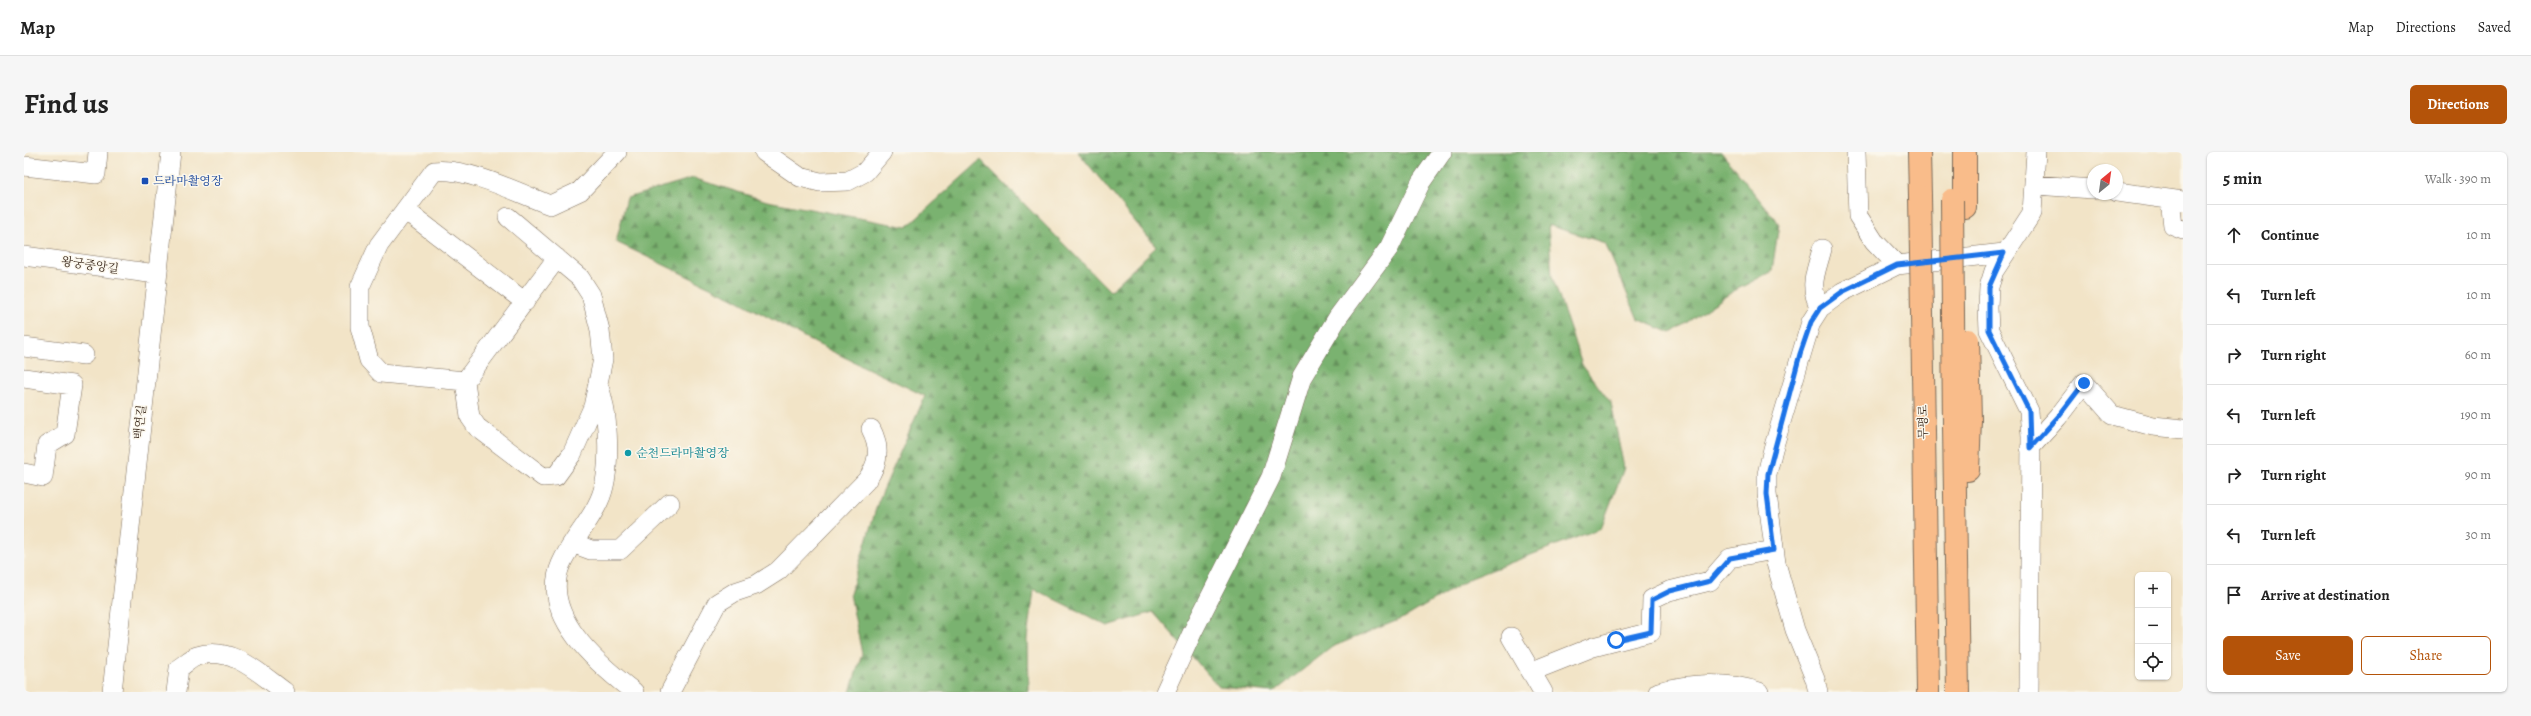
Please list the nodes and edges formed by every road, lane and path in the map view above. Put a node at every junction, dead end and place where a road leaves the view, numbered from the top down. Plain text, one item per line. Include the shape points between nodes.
1 (98, 152) edge
2 (171, 152) edge
3 (617, 152) edge
4 (764, 152) edge
5 (882, 152) edge
6 (1442, 152) edge
7 (1856, 152) edge
8 (1919, 152) edge
9 (1951, 152) edge
10 (1965, 152) edge
11 (2036, 152) edge
12 (24, 166) edge
13 (2035, 185) junction
14 (2087, 189) edge
15 (2123, 193) edge
16 (2177, 200) edge
17 (1959, 203) junction
18 (405, 210) junction
19 (508, 217) dead end
20 (2183, 230) edge
21 (1822, 249) dead end
22 (2004, 253) junction
23 (24, 256) edge
24 (557, 258) junction
25 (1897, 265) junction
26 (156, 274) junction
27 (525, 302) junction
28 (1820, 308) junction
29 (24, 347) edge
30 (84, 355) dead end
31 (24, 378) edge
32 (465, 381) junction
33 (598, 384) junction
34 (2183, 429) edge
35 (871, 430) dead end
36 (2030, 448) junction
37 (24, 473) edge
38 (670, 503) dead end
39 (572, 543) junction
40 (1774, 550) junction
41 (1511, 637) dead end
42 (1530, 672) junction
43 (112, 692) edge
44 (176, 692) edge
45 (285, 692) edge
46 (634, 692) edge
47 (670, 692) edge
48 (1165, 692) edge
49 (1543, 692) edge
50 (1658, 692) edge
51 (1759, 692) edge
52 (1818, 692) edge
53 (1928, 692) edge
54 (1958, 692) edge
55 (2029, 692) edge

1 - 12 street via 96,174
2 - 26 street, 백연길
3 - 18 street via 580,191 550,205 500,185 447,170 434,171
4 - 5 street via 800,178 820,182 848,181 865,172
6 - 48 street via 1421,182 1389,248 1338,317 1302,378 1272,477 1192,633
7 - 25 street via 1858,216 1874,241
8 - 53 highway, 무평로, bridge
9 - 17 highway
10 - 17 highway
11 - 13 street
13 - 14 street
13 - 22 street via 2032,213
15 - 16 street
16 - 20 street via 2173,226
17 - 54 highway, bridge via 1964,588 1955,613
18 - 27 street
18 - 32 street via 378,245 360,287 360,327 369,360 381,373
19 - 24 street
21 - 28 street via 1813,286 1813,294
22 - 25 street
22 - 36 street via 1989,287 1989,330 2029,411
23 - 26 street, 왕궁중앙길
24 - 27 street
24 - 33 street via 580,278 591,295 604,358
25 - 28 street via 1842,292
26 - 43 street, 백연길
27 - 32 street
28 - 40 street via 1811,322 1800,354 1768,474 1767,494
29 - 30 street
31 - 37 street via 72,385 65,434 48,445 43,477
32 - 33 street via 470,417 477,427 543,477 556,476 572,454 593,407
33 - 39 street via 605,404 606,448 603,489 586,524
34 - 36 street via 2153,426 2112,415 2084,383
35 - 47 street via 878,450 872,473 866,481 778,571 756,585 735,592 717,603
36 - 55 street
38 - 39 street via 620,550 591,550
39 - 46 street via 561,565 558,585 558,600 563,615 570,631 580,644
40 - 42 street via 1730,558 1710,581 1670,591 1652,600 1651,632 1593,647
40 - 52 street via 1795,630 1816,679
41 - 42 street
42 - 49 street
44 - 45 street via 179,668 196,656 217,653 234,657
50 - 51 street via 1691,685 1738,687

